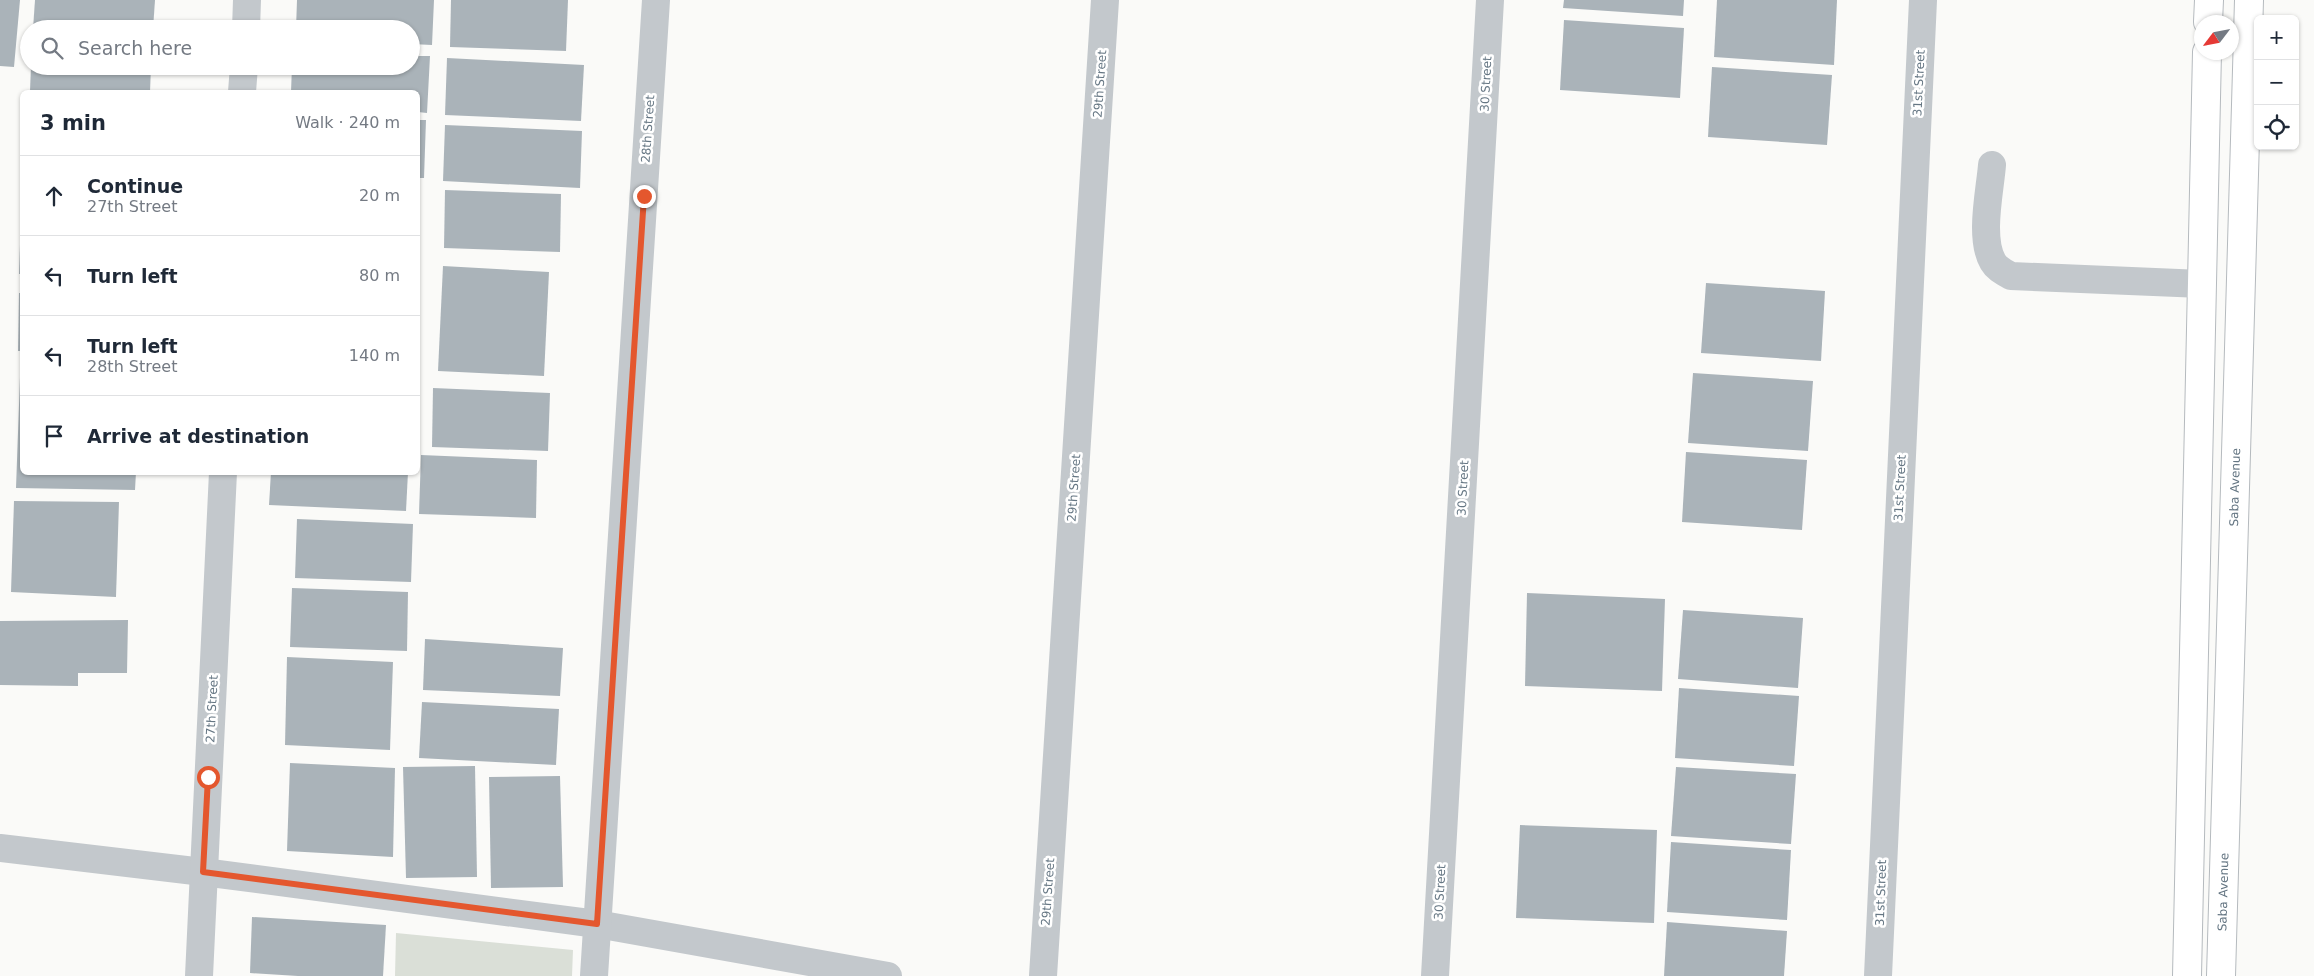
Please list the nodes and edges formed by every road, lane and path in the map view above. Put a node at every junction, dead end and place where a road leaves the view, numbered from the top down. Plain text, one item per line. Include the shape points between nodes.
1 (247, 0) edge
2 (656, 0) edge
3 (1105, 0) edge
4 (1490, 0) edge
5 (1923, 0) edge
6 (2208, 0) edge
7 (2250, 0) edge
8 (2208, 15) edge
9 (246, 20) edge
10 (2207, 60) edge
11 (243, 75) edge
12 (242, 90) edge
13 (1992, 164) dead end
14 (2202, 284) junction
15 (224, 475) edge
16 (0, 848) edge
17 (203, 872) junction
18 (597, 924) junction
19 (199, 976) edge
20 (594, 976) edge
21 (888, 976) edge
22 (1043, 976) edge
23 (1435, 976) edge
24 (1878, 976) edge
25 (2187, 976) edge
26 (2221, 976) edge

1 - 9 street
2 - 18 street, 28th Street
3 - 22 street, 29th Street
4 - 23 street, 30 Street
5 - 24 street, 31st Street
6 - 8 main road
7 - 26 main road, Saba Avenue
10 - 14 main road
11 - 12 street
13 - 14 street via 1986,236 1992,261 2011,276
14 - 25 main road
15 - 17 street, 27th Street
16 - 17 street
17 - 18 street
17 - 19 street, 27th Street
18 - 20 street, 28th Street
18 - 21 street

